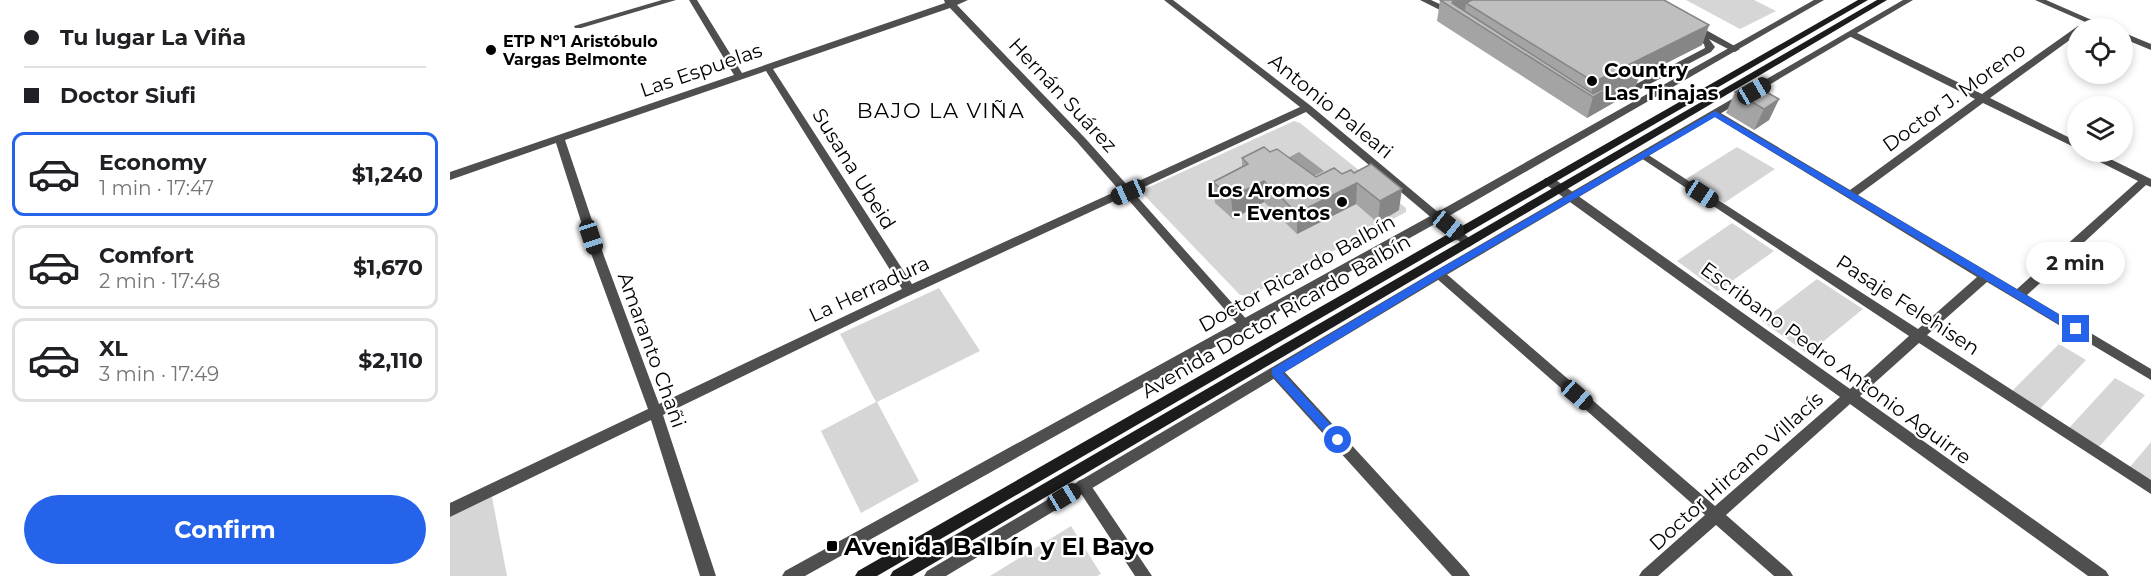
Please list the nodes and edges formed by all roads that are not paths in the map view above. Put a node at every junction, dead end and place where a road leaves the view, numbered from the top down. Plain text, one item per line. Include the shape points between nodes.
1 (672, 0) edge
2 (693, 0) edge
3 (1168, 0) edge
4 (1424, 0) edge
5 (1471, 0) edge
6 (1821, 0) edge
7 (1864, 0) edge
8 (1882, 0) edge
9 (1909, 0) edge
10 (2038, 0) edge
11 (954, 1) edge
12 (2082, 18) edge
13 (578, 26) dead end
14 (1852, 34) junction
15 (2067, 37) edge
16 (2133, 40) edge
17 (2151, 47) edge
18 (1735, 49) junction
19 (767, 66) junction
20 (739, 75) junction
21 (1654, 78) junction
22 (1668, 87) junction
23 (1614, 99) edge
24 (1981, 99) junction
25 (1307, 108) junction
26 (1715, 114) junction
27 (559, 138) junction
28 (2067, 141) edge
29 (1643, 156) junction
30 (2109, 162) edge
31 (450, 176) edge
32 (2148, 181) edge
33 (1549, 182) junction
34 (1128, 192) junction
35 (1566, 193) junction
36 (1852, 194) junction
37 (1438, 217) junction
38 (1458, 234) junction
39 (1469, 243) junction
40 (1439, 274) junction
41 (1986, 276) junction
42 (910, 291) junction
43 (2019, 295) junction
44 (1245, 325) junction
45 (1918, 335) junction
46 (1276, 372) junction
47 (2151, 375) edge
48 (1847, 396) junction
49 (655, 411) junction
50 (1083, 485) junction
51 (2151, 488) edge
52 (450, 510) edge
53 (1716, 517) junction
54 (708, 576) edge
55 (790, 576) edge
56 (862, 576) edge
57 (898, 576) edge
58 (932, 576) edge
59 (1144, 576) edge
60 (1462, 576) edge
61 (1647, 576) edge
62 (1785, 576) edge
63 (2101, 576) edge

1 - 13 street
2 - 20 street
3 - 25 street, Antonio Paleari
4 - 5 street via 1446,10
6 - 18 street, Doctor Ricardo Balbín
7 - 33 main road, Avenida Doctor Ricardo Balbín
8 - 35 main road, Avenida Doctor Ricardo Balbín
9 - 14 street
10 - 12 street
11 - 19 street, Las Espuelas
11 - 34 street, Hernán Suárez
14 - 24 street
14 - 26 street
15 - 24 street, Doctor J. Moreno
16 - 17 street
18 - 21 street via 1681,24 1710,47
18 - 22 street, Doctor Ricardo Balbín
19 - 20 street, Las Espuelas
19 - 42 street, Susana Ubeid
20 - 27 street, Las Espuelas
21 - 22 street
21 - 23 street
22 - 37 street, Doctor Ricardo Balbín
24 - 28 street
24 - 36 street, Doctor J. Moreno
25 - 34 street, La Herradura
25 - 37 street, Antonio Paleari
26 - 29 street
26 - 36 street
27 - 31 street, Las Espuelas
27 - 49 street, Amaranto Chañi
29 - 35 street
29 - 45 street, Pasaje Felehisen
30 - 32 street
32 - 43 street
33 - 35 street, Escribano Pedro Antonio Aguirre
33 - 38 main road, Avenida Doctor Ricardo Balbín
34 - 42 street, La Herradura
34 - 44 street, Hernán Suárez
35 - 39 main road, Avenida Doctor Ricardo Balbín
35 - 40 street
35 - 48 street, Escribano Pedro Antonio Aguirre
36 - 41 street
37 - 38 street, Antonio Paleari
37 - 44 street, Doctor Ricardo Balbín
38 - 39 street, Antonio Paleari
38 - 56 main road, Avenida Doctor Ricardo Balbín
39 - 57 main road, Avenida Doctor Ricardo Balbín
40 - 46 street
40 - 53 street
41 - 43 street
41 - 45 street, Doctor Hircano Villacís
42 - 49 street, La Herradura
43 - 47 street
44 - 55 street, Doctor Ricardo Balbín
45 - 48 street, Doctor Hircano Villacís
45 - 51 street, Pasaje Felehisen
46 - 50 street
46 - 60 street
48 - 53 street, Doctor Hircano Villacís
48 - 63 street, Escribano Pedro Antonio Aguirre
49 - 52 street, La Herradura
49 - 54 street, Amaranto Chañi
50 - 58 street
50 - 59 street
53 - 61 street, Doctor Hircano Villacís
53 - 62 street

